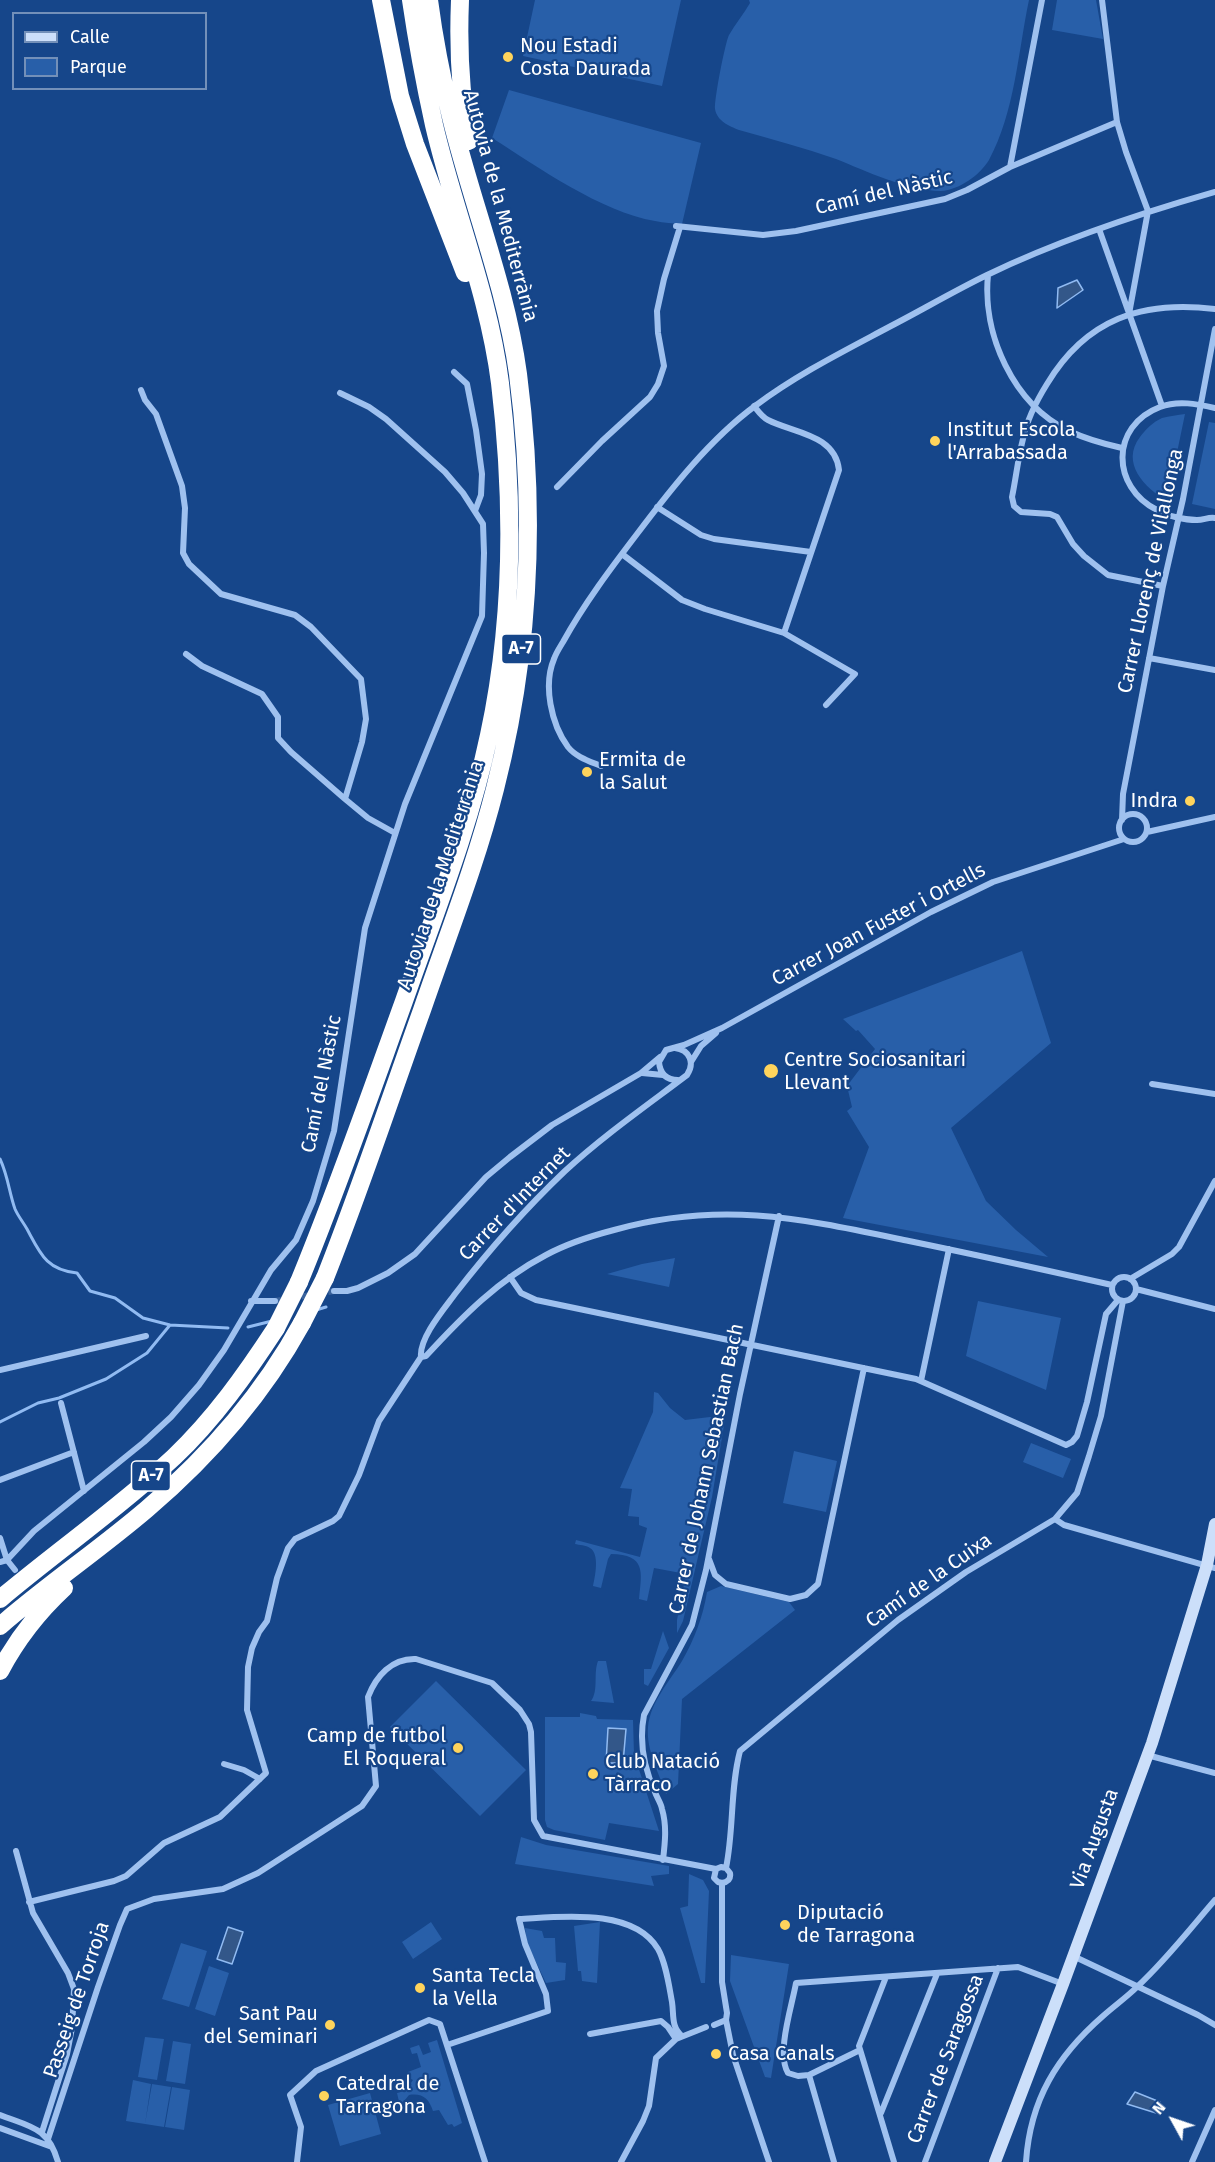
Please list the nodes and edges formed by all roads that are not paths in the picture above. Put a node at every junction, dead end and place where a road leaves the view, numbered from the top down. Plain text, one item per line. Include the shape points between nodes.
1 (381, 0) edge
2 (411, 0) edge
3 (429, 0) edge
4 (460, 0) edge
5 (1042, 0) edge
6 (1102, 0) edge
7 (1118, 122) junction
8 (1010, 167) junction
9 (1215, 192) edge
10 (1148, 211) junction
11 (483, 222) junction
12 (1099, 229) junction
13 (988, 275) junction
14 (1215, 309) edge
15 (1128, 314) junction
16 (1215, 329) edge
17 (454, 372) dead end
18 (141, 390) dead end
19 (340, 393) dead end
20 (1202, 405) junction
21 (754, 406) junction
22 (1035, 406) junction
23 (1162, 406) junction
24 (1215, 408) edge
25 (1122, 448) junction
26 (557, 487) dead end
27 (657, 507) junction
28 (475, 511) junction
29 (1179, 516) junction
30 (1215, 518) edge
31 (510, 529) junction
32 (811, 552) junction
33 (622, 554) junction
34 (1163, 586) junction
35 (784, 633) junction
36 (186, 654) dead end
37 (1149, 658) junction
38 (1215, 670) edge
39 (826, 705) dead end
40 (601, 766) dead end
41 (345, 799) junction
42 (1215, 817) edge
43 (1122, 820) junction
44 (1147, 832) junction
45 (395, 833) junction
46 (1124, 839) junction
47 (722, 1028) junction
48 (675, 1048) junction
49 (660, 1057) junction
50 (691, 1062) junction
51 (641, 1073) junction
52 (666, 1076) junction
53 (678, 1080) junction
54 (1152, 1084) dead end
55 (660, 1094) junction
56 (1215, 1094) edge
57 (1215, 1180) edge
58 (779, 1216) junction
59 (949, 1249) junction
60 (510, 1276) junction
61 (1130, 1279) junction
62 (329, 1285) junction
63 (1112, 1285) junction
64 (1136, 1290) junction
65 (251, 1301) junction
66 (275, 1301) tunnel mouth
67 (1121, 1301) junction
68 (1215, 1309) edge
69 (146, 1336) dead end
70 (751, 1344) junction
71 (421, 1357) junction
72 (864, 1368) junction
73 (0, 1370) edge
74 (921, 1381) junction
75 (61, 1403) dead end
76 (74, 1452) junction
77 (0, 1480) edge
78 (84, 1491) junction
79 (147, 1509) junction
80 (1055, 1519) junction
81 (1215, 1524) edge
82 (0, 1538) edge
83 (708, 1557) junction
84 (3, 1561) edge
85 (1211, 1567) edge
86 (15, 1570) dead end
87 (0, 1599) edge
88 (0, 1626) edge
89 (0, 1671) edge
90 (1147, 1755) junction
91 (224, 1764) dead end
92 (1215, 1773) edge
93 (260, 1779) junction
94 (16, 1851) dead end
95 (663, 1860) junction
96 (726, 1868) junction
97 (716, 1869) junction
98 (722, 1883) junction
99 (1215, 1900) edge
100 (29, 1902) junction
101 (1073, 1956) junction
102 (998, 1968) junction
103 (937, 1974) junction
104 (886, 1977) junction
105 (1063, 1984) junction
106 (1138, 1986) junction
107 (726, 2020) junction
108 (714, 2025) dead end
109 (1215, 2025) edge
110 (706, 2027) dead end
111 (590, 2034) dead end
112 (677, 2039) junction
113 (447, 2045) junction
114 (860, 2050) junction
115 (809, 2075) junction
116 (1215, 2110) edge
117 (881, 2114) junction
118 (0, 2115) edge
119 (0, 2128) edge
120 (42, 2132) junction
121 (48, 2139) junction
122 (52, 2147) junction
123 (56, 2161) edge
124 (297, 2162) edge
125 (485, 2162) edge
126 (621, 2162) edge
127 (769, 2162) edge
128 (834, 2162) edge
129 (894, 2162) edge
130 (924, 2162) edge
131 (995, 2162) edge
132 (1026, 2162) edge
133 (1192, 2162) edge

1 - 31 highway via 400,96 415,144 476,302 491,381
2 - 31 highway, Autovia de la Mediterrània / A-7 via 434,126 483,302 499,379
3 - 11 highway, Autovia de la Mediterrània / A-7 via 452,118
4 - 11 highway via 461,98
5 - 8 street
6 - 7 street
7 - 8 street, Camí del Nàstic
7 - 10 street
8 - 26 street, Camí del Nàstic via 945,200 796,231 764,235 678,227 657,311 664,366 658,384 650,397
9 - 10 street
10 - 12 street
10 - 15 street
11 - 62 highway, Autovia de la Mediterrània / A-7 via 518,372 526,456 527,602 518,683 495,790 475,858
12 - 13 street
12 - 15 street
13 - 21 street via 829,359
13 - 22 street via 988,305 996,345 1012,377
14 - 15 street via 1163,307
15 - 22 street via 1109,321 1076,345
15 - 23 street
16 - 20 street, Carrer Llorenç de Vilallonga
17 - 28 street via 467,384 476,430 482,474
18 - 41 street via 156,414 182,486 183,553 189,564 221,594 295,615 361,679 366,719
19 - 28 street via 369,407 402,432 445,472
20 - 23 street
20 - 24 street
20 - 29 street, Carrer Llorenç de Vilallonga
21 - 27 street via 706,450
21 - 32 street via 766,419 823,442 838,460 839,470
22 - 25 street via 1068,431
22 - 34 street via 1023,437 1012,497 1014,506 1021,512 1057,517 1073,544 1108,575
23 - 25 street via 1132,427
25 - 29 street via 1125,479 1134,493 1158,511
27 - 32 street via 714,539
27 - 33 street
28 - 45 street, Camí del Nàstic via 483,524 482,616
29 - 30 street via 1192,520
29 - 34 street, Carrer Llorenç de Vilallonga
31 - 87 highway, Autovia de la Mediterrània / A-7, bridge via 509,597 500,673 477,786 458,850 341,1178 299,1282 252,1364 175,1456
32 - 35 street
33 - 35 street via 682,600
33 - 40 street via 569,630 553,660 549,683 557,728 568,748
34 - 37 street, Carrer Llorenç de Vilallonga
35 - 39 street via 855,674
36 - 41 street via 202,666 262,694 278,717 278,738
37 - 38 street
37 - 43 street, Carrer Llorenç de Vilallonga via 1123,794
41 - 45 street
42 - 44 street
43 - 44 street via 1132,814 1140,816
43 - 46 street via 1119,830
44 - 46 street via 1137,842
45 - 65 street, Camí del Nàstic via 365,928 334,1131 313,1201 296,1240
46 - 47 street, Carrer Joan Fuster i Ortells via 993,882
47 - 48 street, Carrer Joan Fuster i Ortells
47 - 50 street, Carrer Joan Fuster i Ortells via 701,1046
48 - 49 street
48 - 50 street via 687,1053
49 - 51 street
49 - 52 street via 659,1066
50 - 53 street via 687,1075
51 - 52 street
51 - 62 street via 552,1125 510,1157 486,1177 415,1254 388,1273 347,1291
52 - 53 street
52 - 55 street, Carrer d'Internet
53 - 55 street, Carrer d'Internet
54 - 56 street
55 - 71 street, Carrer d'Internet via 567,1170 506,1231 439,1315 420,1349
57 - 61 street via 1179,1246
58 - 59 street
58 - 60 street via 686,1215 629,1225 546,1254
58 - 70 street, Carrer de Johann Sebastian Bach
59 - 63 street
59 - 74 street
60 - 70 street via 521,1293 536,1300
60 - 71 street
61 - 63 street via 1120,1278
61 - 64 street
62 - 79 highway, Autovia de la Mediterrània / A-7, bridge via 271,1375 235,1422
63 - 67 street via 1112,1294
64 - 67 street via 1130,1299
64 - 68 street
65 - 66 street
65 - 78 street, Camí del Nàstic via 224,1350 171,1417
67 - 74 street via 1106,1314 1077,1436 1066,1445
67 - 80 street, Camí de la Cuixa via 1101,1416 1089,1456 1077,1493
69 - 73 street
70 - 72 street
70 - 83 street, Carrer de Johann Sebastian Bach
71 - 93 street via 379,1421 339,1516 295,1539 288,1548 267,1621 258,1632 248,1667 247,1710 266,1773
72 - 74 street
72 - 83 street via 818,1584 806,1595 790,1599 726,1584 715,1575
75 - 76 street
76 - 77 street
76 - 78 street
78 - 84 street, Camí del Nàstic
79 - 88 highway, Autovia de la Mediterrània / A-7
79 - 89 highway via 42,1610 12,1648
80 - 85 street via 1064,1525
80 - 96 street, Camí de la Cuixa via 966,1572 869,1643 740,1751 734,1774
81 - 85 main road, Via Augusta
82 - 84 street
83 - 95 street, Carrer de Johann Sebastian Bach via 692,1625 652,1697 641,1730 643,1753 666,1825
84 - 86 street
85 - 90 main road, Via Augusta
90 - 92 street
90 - 101 main road, Via Augusta
91 - 93 street
93 - 100 street via 220,1817 164,1843 126,1876
94 - 100 street
95 - 97 street, Passeig de Torroja
95 - 121 street, Passeig de Torroja via 543,1836 534,1820 531,1732 520,1710 492,1683 416,1659 396,1663 378,1677 368,1697 376,1786 362,1806 239,1883 154,1899 127,1910
96 - 97 street
96 - 98 street via 731,1876
97 - 98 street via 714,1878
98 - 107 street
99 - 106 street
100 - 120 street via 74,1989 67,2054
101 - 105 main road, Via Augusta
101 - 106 street
102 - 103 street
102 - 105 street via 1018,1966
102 - 130 street, Carrer de Saragossa
103 - 104 street
103 - 117 street
104 - 114 street
104 - 115 street via 796,1983 783,2052 784,2067 788,2073
105 - 131 main road, Via Augusta
106 - 109 street
106 - 132 street via 1074,2044 1048,2079 1029,2136
107 - 108 street
107 - 127 street via 733,2055
110 - 112 street
111 - 112 street via 661,2021
112 - 113 street via 663,1959 657,1947 633,1928 592,1916 519,1919 546,1994 548,2011
112 - 126 street via 654,2061 649,2106
113 - 124 street via 440,2024 429,2020 316,2071 290,2095 301,2127
113 - 125 street
114 - 115 street
114 - 117 street
115 - 128 street
116 - 133 street
117 - 129 street
118 - 120 street
119 - 122 street
120 - 121 street
121 - 122 street
122 - 123 street

